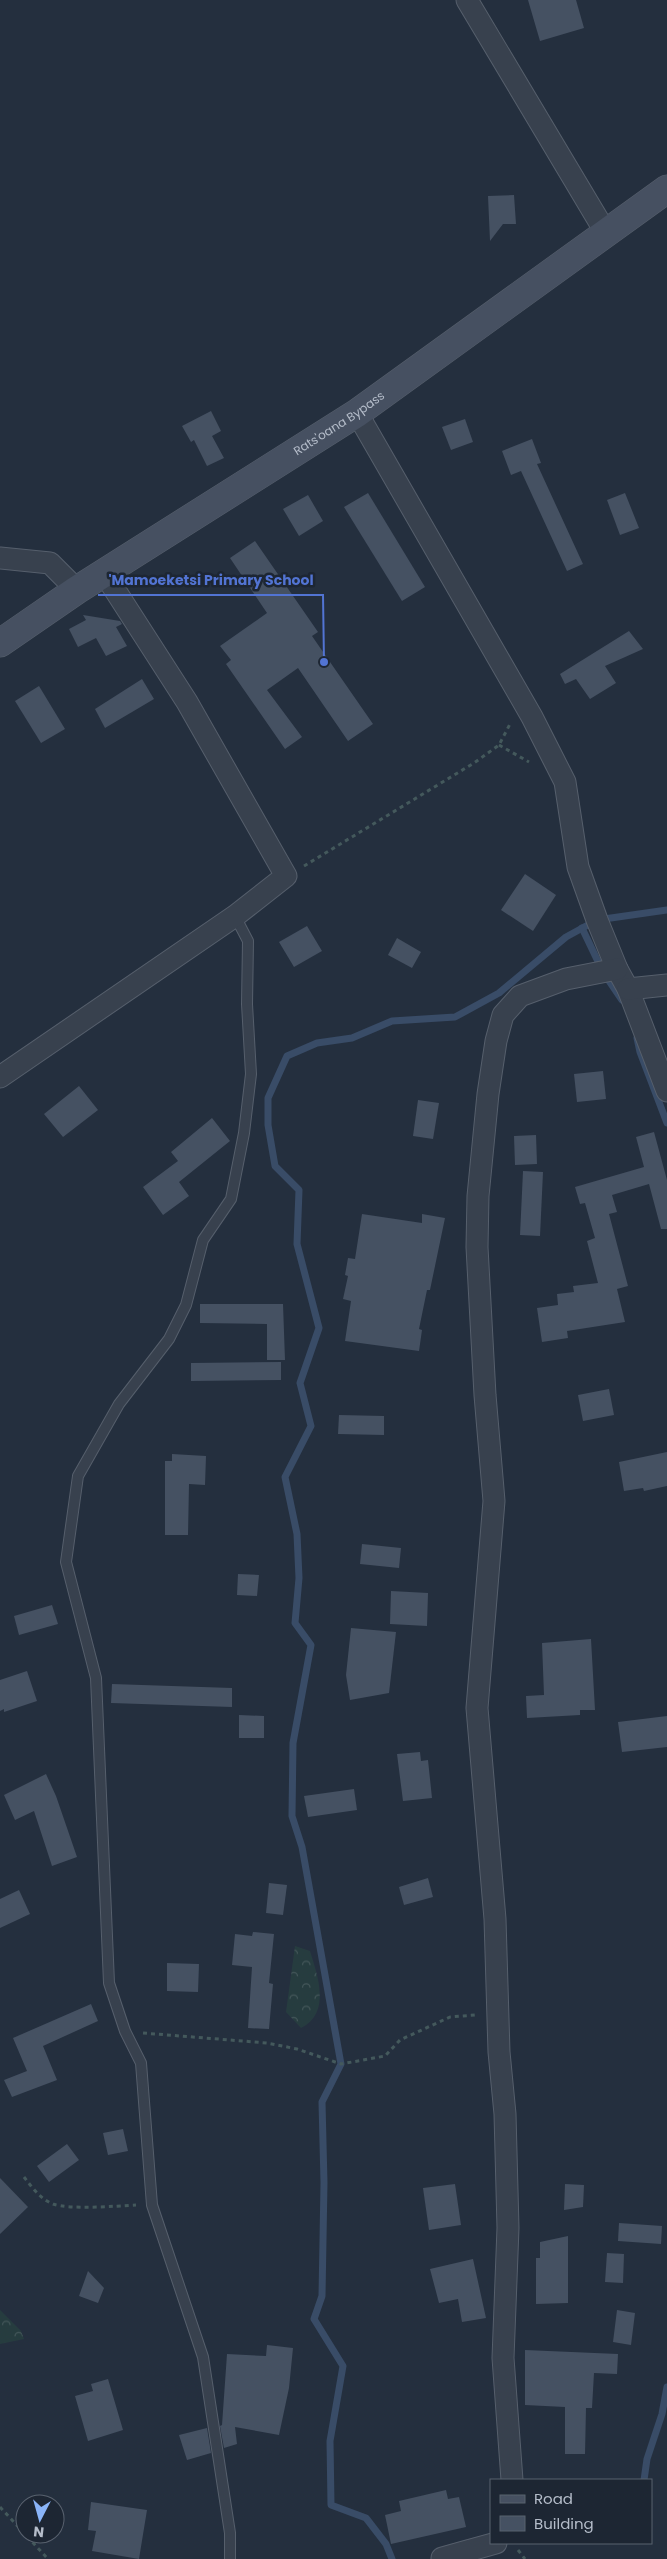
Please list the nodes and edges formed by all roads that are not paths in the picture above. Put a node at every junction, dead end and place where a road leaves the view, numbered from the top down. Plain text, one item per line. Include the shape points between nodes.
1 (467, 0) edge
2 (667, 190) edge
3 (606, 233) junction
4 (357, 412) junction
5 (0, 558) edge
6 (104, 573) junction
7 (76, 590) junction
8 (0, 643) edge
9 (235, 916) junction
10 (617, 969) junction
11 (667, 984) edge
12 (628, 989) junction
13 (0, 1077) edge
14 (667, 1091) edge
15 (512, 2479) edge
16 (492, 2544) edge
17 (442, 2558) edge
18 (230, 2559) edge

1 - 3 street
2 - 3 street, Rats'oana Bypass
3 - 4 street, Rats'oana Bypass
4 - 6 street, Rats'oana Bypass
4 - 10 street via 519,694 565,782 578,867
5 - 7 street via 50,563
6 - 7 street, Rats'oana Bypass
6 - 9 street via 187,702 286,876
7 - 8 street, Rats'oana Bypass
9 - 13 street
9 - 18 lane via 248,941 250,1074 244,1133 231,1199 204,1240 186,1305 169,1339 119,1404 78,1476 66,1562 96,1678 109,1984 125,2031 141,2063 152,2205 203,2357 230,2533
10 - 12 street
10 - 15 street via 566,979 520,996 504,1015 496,1040 488,1094 478,1196 477,1247 494,1501 476,1708 495,1919 505,2114 508,2228 503,2358
11 - 12 street
12 - 14 street
16 - 17 street

